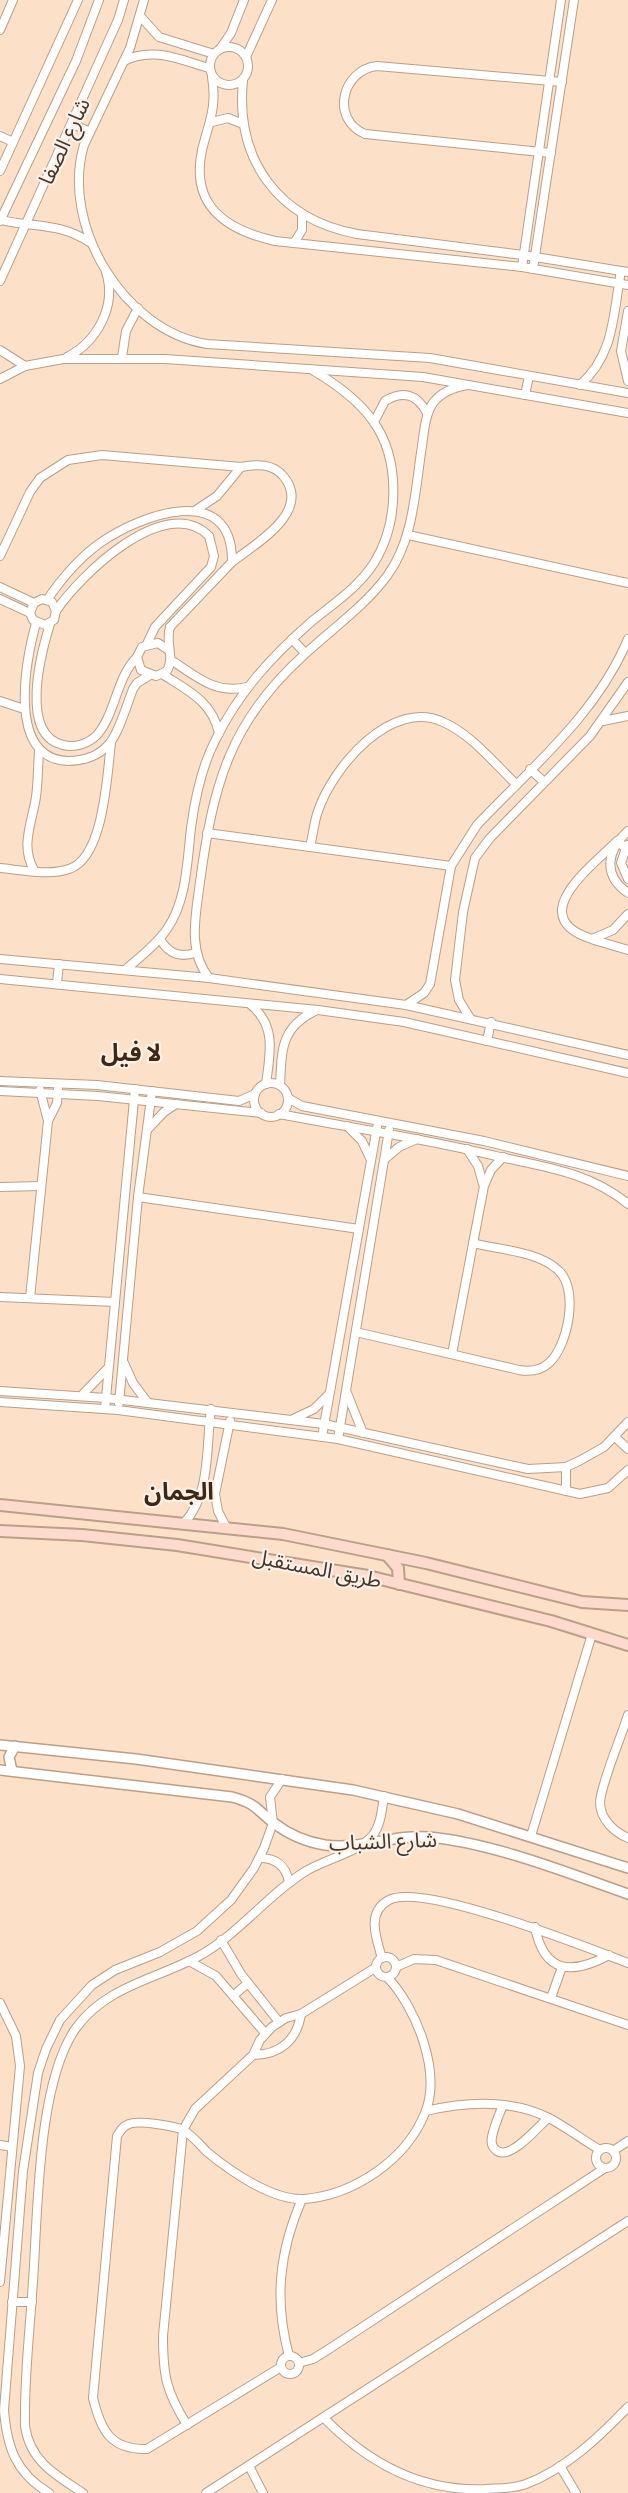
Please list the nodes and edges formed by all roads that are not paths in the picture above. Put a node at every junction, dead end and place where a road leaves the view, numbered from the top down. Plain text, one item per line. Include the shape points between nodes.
1 (13, 0) edge
2 (78, 0) edge
3 (99, 0) edge
4 (124, 0) edge
5 (144, 0) edge
6 (244, 0) edge
7 (272, 0) edge
8 (561, 0) edge
9 (574, 0) edge
10 (141, 17) junction
11 (0, 30) edge
12 (217, 51) junction
13 (246, 57) junction
14 (123, 61) junction
15 (209, 68) junction
16 (212, 77) junction
17 (243, 80) junction
18 (549, 81) junction
19 (562, 82) junction
20 (212, 122) junction
21 (72, 124) junction
22 (243, 124) junction
23 (90, 132) junction
24 (0, 136) edge
25 (13, 142) junction
26 (538, 152) junction
27 (4, 153) edge
28 (551, 153) junction
29 (0, 171) edge
30 (302, 216) junction
31 (0, 220) edge
32 (25, 226) junction
33 (294, 243) junction
34 (92, 244) junction
35 (524, 255) junction
36 (535, 257) junction
37 (103, 263) junction
38 (522, 267) junction
39 (533, 269) junction
40 (625, 271) edge
41 (0, 281) edge
42 (619, 283) junction
43 (628, 285) edge
44 (138, 308) junction
45 (628, 311) edge
46 (0, 350) edge
47 (122, 357) junction
48 (63, 359) junction
49 (25, 366) junction
50 (314, 371) junction
51 (529, 376) junction
52 (0, 379) edge
53 (628, 381) edge
54 (468, 385) junction
55 (580, 385) junction
56 (628, 393) edge
57 (525, 395) junction
58 (428, 413) junction
59 (628, 413) edge
60 (374, 422) junction
61 (241, 467) junction
62 (196, 510) junction
63 (168, 512) junction
64 (171, 525) junction
65 (408, 535) junction
66 (0, 556) edge
67 (232, 562) junction
68 (211, 567) junction
69 (218, 574) junction
70 (628, 583) edge
71 (0, 587) edge
72 (0, 599) edge
73 (47, 600) junction
74 (34, 603) junction
75 (56, 611) junction
76 (30, 613) junction
77 (36, 623) junction
78 (50, 624) junction
79 (292, 639) junction
80 (628, 639) edge
81 (147, 644) junction
82 (168, 649) junction
83 (305, 653) junction
84 (137, 657) junction
85 (171, 660) junction
86 (162, 674) junction
87 (150, 675) junction
88 (628, 682) edge
89 (247, 687) junction
90 (0, 701) edge
91 (24, 710) junction
92 (628, 716) edge
93 (601, 722) junction
94 (104, 724) junction
95 (116, 730) junction
96 (43, 731) junction
97 (219, 733) junction
98 (32, 739) junction
99 (111, 743) junction
100 (39, 750) junction
101 (530, 769) junction
102 (544, 783) junction
103 (516, 784) junction
104 (628, 831) edge
105 (207, 833) junction
106 (617, 841) junction
107 (627, 846) edge
108 (310, 847) junction
109 (451, 866) junction
110 (0, 868) edge
111 (34, 870) junction
112 (628, 879) edge
113 (628, 892) edge
114 (628, 914) edge
115 (160, 939) junction
116 (592, 939) junction
117 (628, 951) edge
118 (195, 953) junction
119 (0, 959) edge
120 (59, 964) junction
121 (125, 970) junction
122 (209, 978) junction
123 (0, 979) edge
124 (57, 983) junction
125 (249, 1003) junction
126 (406, 1005) junction
127 (318, 1010) junction
128 (470, 1018) junction
129 (491, 1023) junction
130 (487, 1041) junction
131 (628, 1055) edge
132 (628, 1073) edge
133 (0, 1081) edge
134 (39, 1082) junction
135 (58, 1083) junction
136 (266, 1084) junction
137 (280, 1085) junction
138 (135, 1089) junction
139 (0, 1091) edge
140 (152, 1091) junction
141 (40, 1092) junction
142 (58, 1093) junction
143 (255, 1094) junction
144 (288, 1098) junction
145 (134, 1100) junction
146 (150, 1102) junction
147 (176, 1104) junction
148 (261, 1113) junction
149 (279, 1114) junction
150 (378, 1119) junction
151 (48, 1121) junction
152 (391, 1122) junction
153 (346, 1125) junction
154 (376, 1130) junction
155 (146, 1132) junction
156 (389, 1133) junction
157 (417, 1139) junction
158 (489, 1142) junction
159 (467, 1149) junction
160 (486, 1153) junction
161 (502, 1157) junction
162 (371, 1160) junction
163 (384, 1160) junction
164 (628, 1176) edge
165 (42, 1186) junction
166 (484, 1186) junction
167 (0, 1187) edge
168 (138, 1197) junction
169 (628, 1202) edge
170 (359, 1229) junction
171 (473, 1244) junction
172 (120, 1248) junction
173 (133, 1249) junction
174 (349, 1283) junction
175 (363, 1286) junction
176 (0, 1297) edge
177 (30, 1298) junction
178 (115, 1302) junction
179 (356, 1332) junction
180 (452, 1354) junction
181 (123, 1361) junction
182 (109, 1367) junction
183 (346, 1389) junction
184 (331, 1390) junction
185 (0, 1391) edge
186 (81, 1396) junction
187 (106, 1398) junction
188 (119, 1399) junction
189 (0, 1402) edge
190 (148, 1403) junction
191 (105, 1409) junction
192 (211, 1409) junction
193 (118, 1410) junction
194 (232, 1412) junction
195 (291, 1420) junction
196 (209, 1421) junction
197 (628, 1422) edge
198 (229, 1424) junction
199 (324, 1424) junction
200 (340, 1428) junction
201 (363, 1433) junction
202 (322, 1437) junction
203 (615, 1437) junction
204 (338, 1439) junction
205 (628, 1449) edge
206 (566, 1467) junction
207 (628, 1470) edge
208 (566, 1491) junction
209 (0, 1505) edge
210 (184, 1523) junction
211 (226, 1527) junction
212 (0, 1531) edge
213 (387, 1555) junction
214 (399, 1584) junction
215 (628, 1605) edge
216 (592, 1634) junction
217 (628, 1645) edge
218 (628, 1715) edge
219 (0, 1745) edge
220 (15, 1746) junction
221 (0, 1770) edge
222 (12, 1771) junction
223 (282, 1779) junction
224 (384, 1796) junction
225 (273, 1822) junction
226 (531, 1836) junction
227 (628, 1838) edge
228 (363, 1845) junction
229 (260, 1858) junction
230 (628, 1868) edge
231 (289, 1882) junction
232 (628, 1894) edge
233 (535, 1927) junction
234 (221, 1940) junction
235 (609, 1955) junction
236 (382, 1958) junction
237 (189, 1961) junction
238 (628, 1963) edge
239 (396, 1966) junction
240 (562, 1967) junction
241 (375, 1968) junction
242 (388, 1978) junction
243 (248, 1983) junction
244 (234, 1995) junction
245 (551, 1998) junction
246 (0, 2002) edge
247 (301, 2014) junction
248 (279, 2022) junction
249 (628, 2025) edge
250 (265, 2033) junction
251 (253, 2055) junction
252 (502, 2105) junction
253 (426, 2111) junction
254 (548, 2118) junction
255 (183, 2130) junction
256 (628, 2141) edge
257 (0, 2145) edge
258 (12, 2147) junction
259 (600, 2150) junction
260 (613, 2151) junction
261 (605, 2168) junction
262 (302, 2199) junction
263 (628, 2221) edge
264 (0, 2282) edge
265 (12, 2301) junction
266 (32, 2302) junction
267 (289, 2356) junction
268 (298, 2363) junction
269 (280, 2367) junction
270 (628, 2407) edge
271 (324, 2418) junction
272 (187, 2425) junction
273 (249, 2466) junction
274 (560, 2466) junction
275 (49, 2493) edge
276 (83, 2493) edge
277 (206, 2493) edge
278 (263, 2493) edge
279 (576, 2493) edge

1 - 11 street
2 - 25 street
3 - 31 street, شارع الصفا via 76,61
4 - 21 street, شارع الصفا
5 - 10 street
6 - 12 street via 231,33
7 - 13 street
8 - 18 street
9 - 19 street
10 - 12 street via 159,37
10 - 14 street
12 - 13 street via 235,48
12 - 15 street
13 - 17 street via 247,73
14 - 15 street via 153,54
14 - 23 street
15 - 16 street
16 - 17 street via 230,86
16 - 20 street
17 - 22 street
18 - 19 street
18 - 26 street
18 - 26 street via 377,66 358,72 350,80 344,102 350,123 365,134
19 - 28 street
20 - 22 street via 228,118
20 - 33 street via 202,149 200,179 211,208 220,218 256,237
21 - 23 street
21 - 32 street, شارع الصفا
22 - 30 street via 260,169 279,195
23 - 34 street via 79,161 78,195 82,220
24 - 25 street
25 - 27 street
26 - 28 street
26 - 35 street
27 - 29 street
28 - 36 street
30 - 33 street via 302,230
30 - 35 street via 332,229 357,234
31 - 32 street
32 - 34 street via 60,227
32 - 41 street, شارع الصفا
33 - 38 street
34 - 37 street
35 - 36 street
35 - 38 street
36 - 39 street
36 - 40 street
37 - 44 street
37 - 48 street via 109,291 104,320 87,343
38 - 39 street
39 - 42 street
40 - 42 street
42 - 43 street
42 - 55 street via 608,349 597,369
44 - 47 street via 126,331
44 - 51 street via 162,329 192,342 272,350 392,354
45 - 53 street via 621,351
46 - 49 street
47 - 48 street
47 - 50 street
48 - 49 street
49 - 52 street
50 - 54 street via 392,374
50 - 60 street via 347,394
51 - 55 street
51 - 57 street
54 - 57 street
54 - 58 street via 444,393
55 - 56 street
57 - 59 street
58 - 60 street via 423,403 404,393 385,401
58 - 65 street
60 - 79 street via 392,476 392,514 386,538 361,581
61 - 62 street via 217,496
61 - 66 street via 102,455 68,460 47,473 30,492
61 - 67 street via 264,465 284,476 291,496 290,507 275,529
62 - 63 street
62 - 67 street via 224,530 230,539
63 - 64 street
63 - 73 street via 132,525 99,544 70,569
64 - 68 street via 192,524 209,536 214,556
64 - 75 street via 137,538 105,557 78,582
65 - 70 street
65 - 83 street via 399,557 374,593
67 - 69 street
68 - 69 street
68 - 81 street via 154,627
69 - 82 street via 170,627
71 - 74 street
72 - 76 street
73 - 74 street
73 - 75 street
74 - 76 street
75 - 78 street
76 - 77 street
77 - 78 street
77 - 91 street via 28,657
78 - 96 street via 37,691
79 - 83 street
79 - 89 street
80 - 101 street via 584,713
81 - 82 street via 158,643
81 - 84 street
82 - 85 street
83 - 105 street via 268,690 239,734 218,782
84 - 87 street via 141,670
84 - 94 street
85 - 86 street
85 - 89 street via 211,687
86 - 87 street
86 - 97 street via 203,700
87 - 95 street via 133,689
88 - 93 street
89 - 97 street
90 - 91 street
91 - 98 street
92 - 93 street
93 - 102 street
94 - 95 street
94 - 96 street via 90,741 70,746 59,744
95 - 99 street
96 - 98 street
97 - 115 street via 198,788 180,902
98 - 100 street
99 - 100 street via 101,752 76,761 57,759
99 - 111 street via 92,848 78,865 68,870
100 - 111 street via 36,795 26,842
101 - 102 street
101 - 103 street
102 - 128 street via 490,838 470,875 455,980 459,1000
103 - 108 street via 459,731 442,721 404,718 380,730 344,766 318,810
103 - 109 street via 461,845
104 - 106 street
105 - 108 street
105 - 118 street
106 - 107 street
106 - 113 street via 609,865 616,882
106 - 116 street via 564,897 562,914 566,922 580,935
107 - 112 street via 621,863
108 - 109 street
109 - 126 street via 433,975 424,993
110 - 111 street
114 - 116 street via 612,930
115 - 118 street via 178,955
115 - 121 street
116 - 117 street
118 - 122 street
119 - 120 street
120 - 121 street
120 - 124 street
121 - 122 street
122 - 126 street
123 - 124 street
124 - 125 street
125 - 127 street
125 - 136 street via 262,1016 270,1033
126 - 128 street
127 - 130 street via 404,1022
127 - 137 street via 306,1015 287,1034 282,1047
128 - 129 street
129 - 130 street
129 - 131 street
130 - 132 street
133 - 134 street
134 - 135 street
134 - 141 street
135 - 138 street
135 - 142 street
136 - 137 street
136 - 143 street
137 - 144 street
138 - 140 street
138 - 145 street
139 - 141 street
140 - 143 street via 239,1101
140 - 146 street
141 - 142 street
141 - 151 street
142 - 145 street
142 - 151 street
143 - 148 street via 256,1108
144 - 149 street
144 - 150 street via 302,1106
145 - 146 street
145 - 172 street
146 - 147 street
146 - 155 street
147 - 148 street
147 - 155 street
148 - 149 street
149 - 153 street
150 - 152 street
150 - 154 street
151 - 165 street
152 - 156 street
152 - 158 street
153 - 154 street
153 - 162 street via 362,1141
154 - 156 street
154 - 162 street
155 - 168 street
156 - 157 street
156 - 163 street
157 - 159 street
157 - 163 street
158 - 160 street
158 - 164 street
159 - 160 street
159 - 166 street
160 - 161 street
161 - 166 street via 490,1170
161 - 169 street via 588,1178
162 - 170 street
163 - 175 street
165 - 167 street
165 - 177 street
166 - 171 street
168 - 170 street
168 - 173 street
170 - 174 street
171 - 180 street
171 - 180 street via 551,1263 569,1285 570,1310 555,1358 538,1370 519,1370
172 - 173 street
172 - 178 street
173 - 181 street
174 - 175 street
174 - 184 street
175 - 179 street
176 - 177 street
177 - 178 street
178 - 182 street
179 - 180 street
179 - 183 street
181 - 188 street
181 - 190 street
182 - 186 street
182 - 187 street
183 - 200 street
183 - 201 street
184 - 195 street via 314,1409
184 - 199 street
185 - 186 street
186 - 187 street
187 - 188 street
187 - 191 street
188 - 190 street
188 - 193 street
189 - 191 street
190 - 192 street
191 - 193 street
192 - 194 street
192 - 196 street
193 - 196 street
194 - 195 street
194 - 198 street
195 - 199 street
196 - 198 street
196 - 210 street via 201,1494
197 - 203 street
198 - 202 street
198 - 211 street via 215,1494 215,1504
199 - 200 street
199 - 202 street
200 - 201 street
200 - 204 street
201 - 206 street via 528,1469
202 - 204 street
203 - 205 street
203 - 206 street via 592,1455
204 - 208 street
206 - 208 street
207 - 208 street via 608,1488 595,1493
209 - 210 main road, طريق المستقبل
210 - 211 main road, طريق المستقبل
211 - 213 main road, طريق المستقبل
212 - 214 main road, طريق المستقبل via 177,1545
213 - 214 main road via 398,1568
213 - 215 main road, طريق المستقبل via 582,1602
214 - 216 main road, طريق المستقبل
216 - 217 main road, طريق المستقبل
216 - 226 street
218 - 227 street via 600,1801 604,1819
219 - 220 street, شارع الشباب
220 - 222 street via 9,1757
220 - 223 street, شارع الشباب
221 - 222 street, شارع الشباب
222 - 225 street, شارع الشباب via 232,1797 259,1807
223 - 224 street, شارع الشباب
223 - 225 street via 270,1797
224 - 226 street, شارع الشباب
224 - 228 street via 379,1824
225 - 228 street, شارع الشباب via 306,1840 325,1845
225 - 229 street
226 - 230 street, شارع الشباب
228 - 231 street via 322,1862
228 - 232 street, شارع الشباب via 409,1837 450,1840 537,1863
229 - 231 street via 277,1862
229 - 265 street via 231,1900 197,1931 160,1952 115,1970 92,1985 60,2020 38,2073 23,2171
231 - 234 street
233 - 235 street
233 - 236 street via 432,1900 397,1898 378,1910 373,1924
233 - 240 street via 538,1945 548,1959
234 - 237 street
234 - 243 street
235 - 238 street
235 - 240 street via 577,1969
236 - 239 street via 391,1959
236 - 241 street
237 - 244 street via 207,1969
237 - 266 street via 103,2001 76,2029 65,2048 54,2076 48,2110
239 - 242 street
239 - 245 street via 414,1959 436,1960
240 - 245 street
241 - 242 street via 379,1976
241 - 247 street
242 - 253 street via 402,1993 423,2038 428,2062
243 - 244 street
243 - 248 street
244 - 250 street
245 - 249 street
246 - 258 street via 15,2036 20,2066
247 - 248 street
247 - 251 street via 300,2024 289,2042 273,2053
248 - 250 street
250 - 251 street
251 - 255 street via 195,2109
252 - 253 street via 468,2104
252 - 254 street
252 - 254 street via 492,2136 497,2152 513,2150
253 - 262 street via 396,2155 376,2172 353,2186
254 - 259 street
255 - 262 street via 224,2166 248,2181
255 - 272 street via 162,2336 170,2398
255 - 272 street via 140,2122 122,2128 117,2136 93,2398 109,2437 133,2450 147,2449
256 - 260 street
257 - 258 street
258 - 264 street
259 - 260 street
259 - 261 street via 596,2159
260 - 261 street via 615,2162
261 - 268 street via 329,2349
262 - 267 street via 289,2229 280,2272 281,2327
263 - 271 street
265 - 266 street
265 - 275 street via 4,2410 6,2435 20,2469
266 - 276 street via 25,2409 27,2439 46,2469
267 - 268 street
267 - 269 street
268 - 269 street via 292,2374
269 - 272 street
270 - 274 street
271 - 273 street
271 - 274 street via 370,2459 400,2475 433,2485 513,2487
273 - 277 street
273 - 278 street
274 - 279 street

